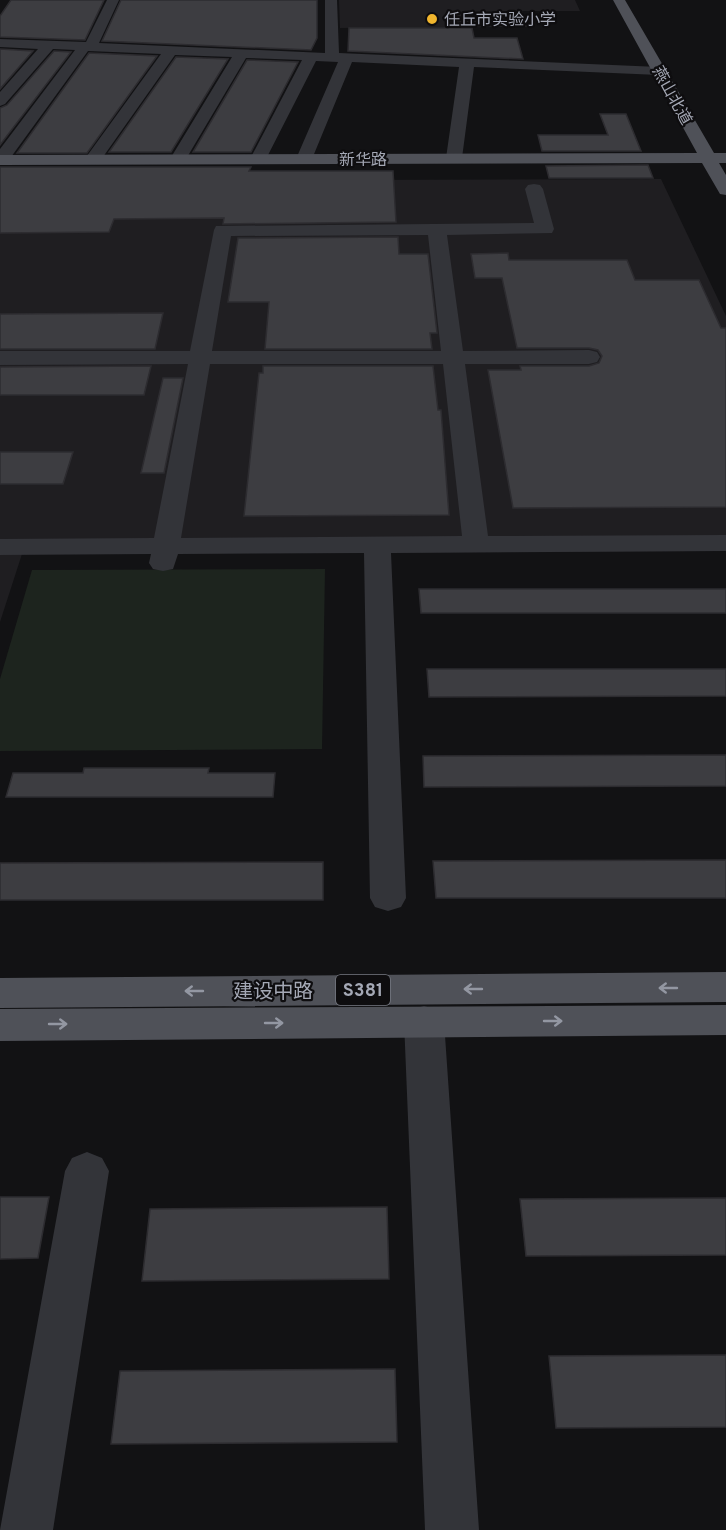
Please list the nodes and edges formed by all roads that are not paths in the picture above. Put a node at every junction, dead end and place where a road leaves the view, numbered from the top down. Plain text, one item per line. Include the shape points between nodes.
1 (113, 0) edge
2 (331, 0) edge
3 (619, 0) edge
4 (634, 0) edge
5 (0, 43) edge
6 (49, 45) junction
7 (88, 46) junction
8 (172, 50) junction
9 (242, 52) junction
10 (312, 55) junction
11 (339, 56) junction
12 (467, 63) junction
13 (659, 71) junction
14 (679, 75) dead end
15 (0, 101) edge
16 (724, 152) edge
17 (454, 158) junction
18 (708, 158) junction
19 (177, 159) junction
20 (258, 159) junction
21 (304, 159) junction
22 (0, 160) edge
23 (92, 160) junction
24 (534, 189) dead end
25 (726, 190) edge
26 (437, 229) junction
27 (453, 357) junction
28 (589, 357) dead end
29 (0, 358) edge
30 (200, 358) junction
31 (726, 543) edge
32 (476, 544) junction
33 (377, 545) junction
34 (1, 550) edge
35 (164, 555) junction
36 (388, 898) dead end
37 (726, 987) edge
38 (0, 993) edge
39 (726, 1020) edge
40 (424, 1022) junction
41 (0, 1025) edge
42 (87, 1171) dead end
43 (26, 1530) edge
44 (452, 1530) edge

1 - 7 street
2 - 11 street
3 - 13 main road, 燕山北道
4 - 14 main road, 燕山北道
5 - 6 street
6 - 7 street
6 - 15 street
7 - 8 street
7 - 22 street
8 - 9 street
8 - 23 street
9 - 10 street
9 - 19 street
10 - 11 street
10 - 20 street
11 - 12 street
11 - 21 street
12 - 13 street
12 - 17 street
13 - 18 main road, 燕山北道
16 - 18 main road, 新华路
17 - 18 main road, 新华路
17 - 21 main road, 新华路
18 - 25 main road, 燕山北道
19 - 20 main road, 新华路
19 - 23 main road, 新华路
20 - 21 main road, 新华路
22 - 23 main road, 新华路
24 - 26 street via 544,229
26 - 27 street
26 - 30 street via 223,230
27 - 28 street
27 - 30 street
27 - 32 street
29 - 30 street
30 - 35 street
31 - 32 street
32 - 33 street
33 - 35 street
33 - 36 street
34 - 35 street
37 -> 38 main road, 建设中路 / S381
40 -> 39 main road, 建设中路 / S381
41 -> 40 main road, 建设中路 / S381
40 - 44 street
42 - 43 street

